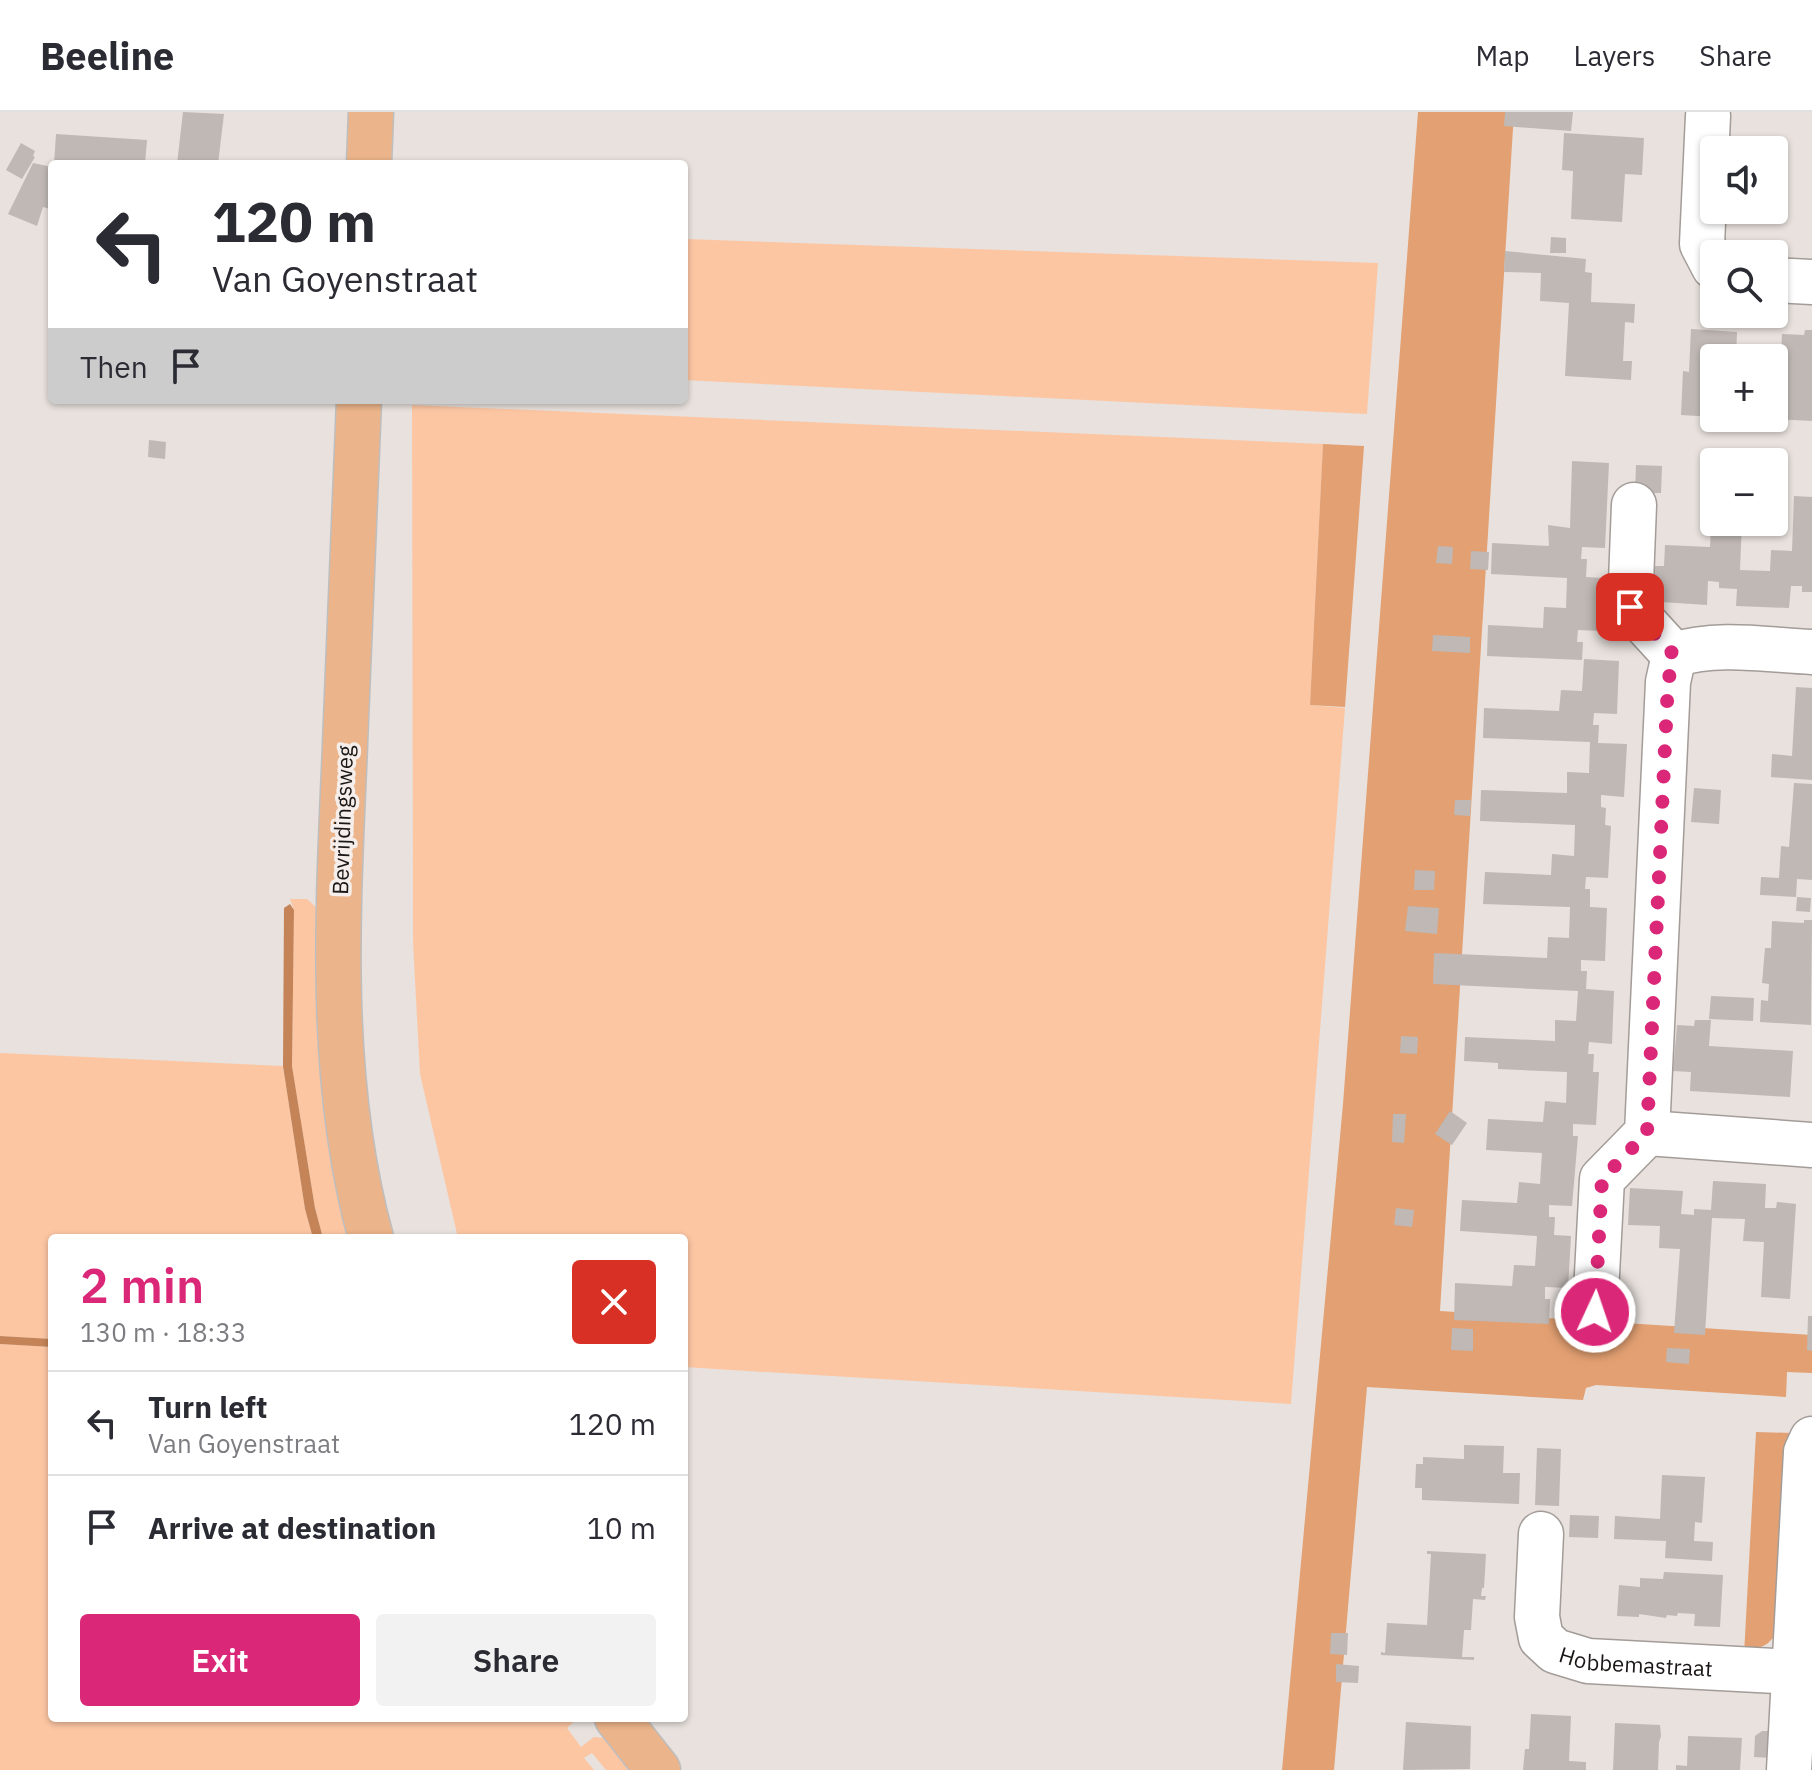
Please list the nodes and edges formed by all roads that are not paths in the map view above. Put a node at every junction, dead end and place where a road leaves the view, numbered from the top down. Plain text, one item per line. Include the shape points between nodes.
1 (371, 112) edge
2 (1708, 116) dead end
3 (369, 160) edge
4 (1702, 240) edge
5 (1788, 281) edge
6 (1812, 282) edge
7 (359, 404) edge
8 (1634, 505) dead end
9 (1812, 652) edge
10 (1674, 655) junction
11 (1647, 1133) junction
12 (1812, 1145) edge
13 (370, 1234) edge
14 (1595, 1312) dead end
15 (1812, 1439) edge
16 (1541, 1534) dead end
17 (1794, 1672) junction
18 (620, 1722) edge
19 (658, 1770) edge
20 (1789, 1770) edge

1 - 3 main road
2 - 4 street
5 - 6 street
7 - 13 main road, Bevrijdingsweg via 338,1007 347,1112
8 - 10 street via 1630,607
9 - 10 street via 1716,648
10 - 11 street via 1668,682
11 - 12 street
11 - 14 street via 1602,1179
15 - 17 street via 1806,1452
16 - 17 street, Hobbemastraat via 1537,1617 1541,1638 1555,1651 1588,1661
17 - 20 street
18 - 19 main road

